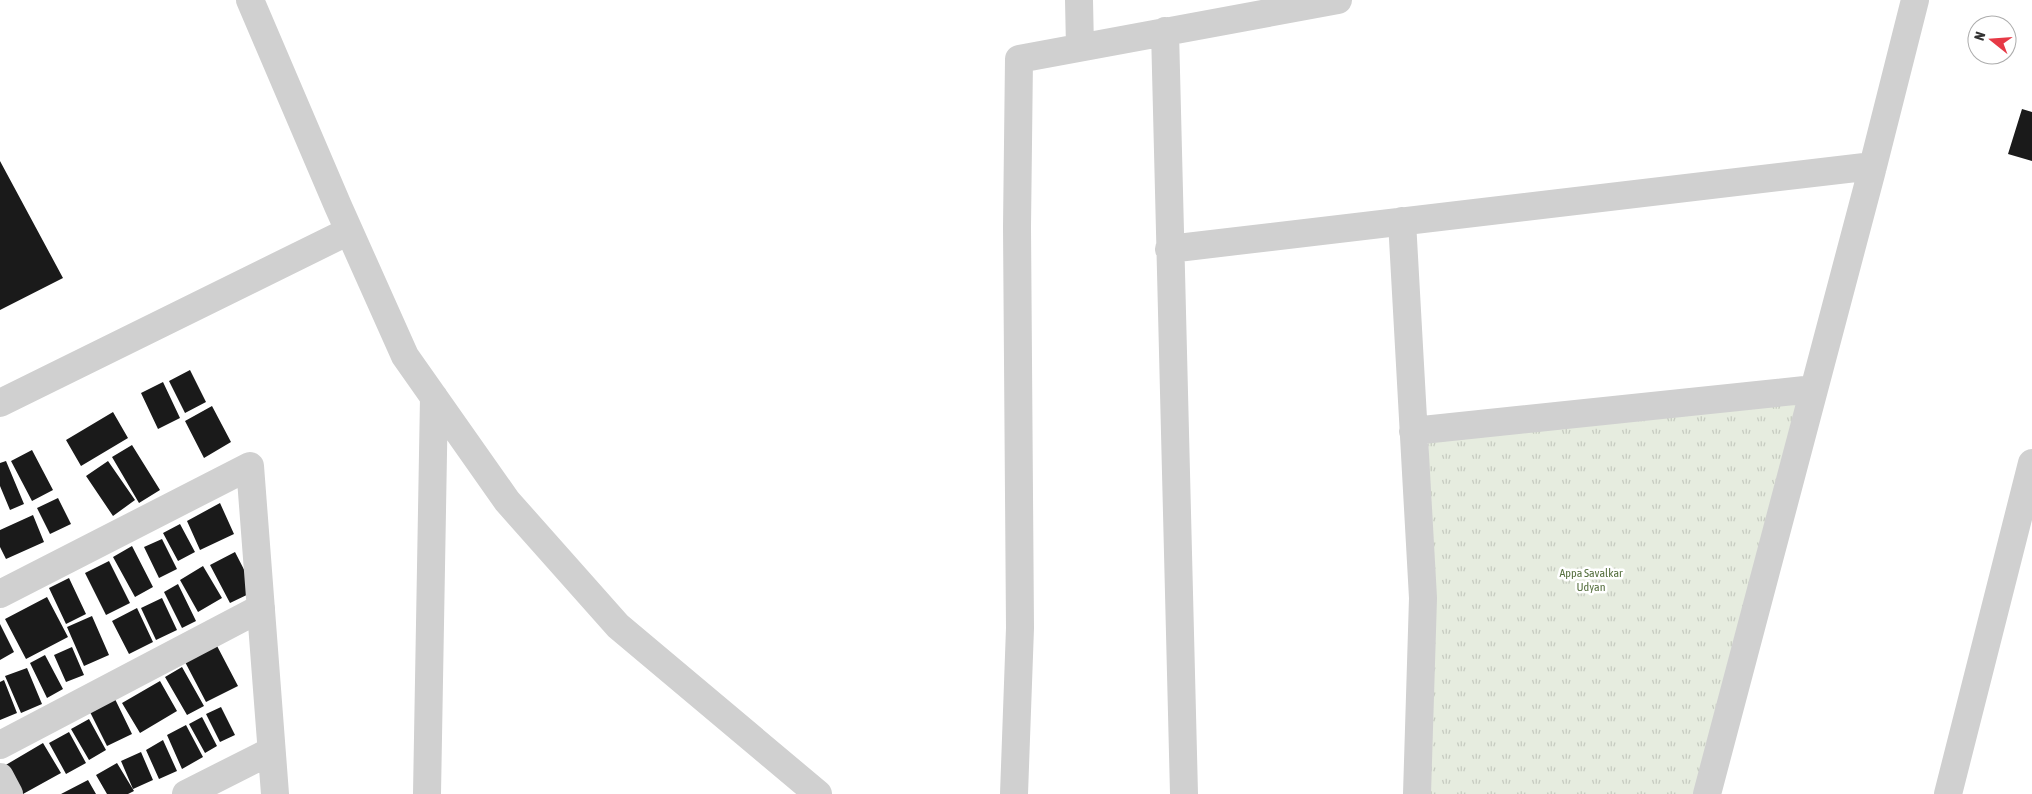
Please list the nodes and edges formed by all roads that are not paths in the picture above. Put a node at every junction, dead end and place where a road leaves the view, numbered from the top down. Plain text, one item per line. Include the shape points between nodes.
1 (250, 0) edge
2 (1079, 0) edge
3 (1338, 0) edge
4 (1915, 0) edge
5 (1165, 31) junction
6 (1080, 48) junction
7 (1873, 166) junction
8 (1402, 221) junction
9 (349, 230) junction
10 (1169, 249) junction
11 (1814, 389) junction
12 (434, 397) junction
13 (0, 403) edge
14 (1413, 432) junction
15 (2032, 463) edge
16 (0, 594) edge
17 (261, 608) junction
18 (0, 745) edge
19 (271, 751) junction
20 (0, 777) edge
21 (9, 794) edge
22 (186, 794) edge
23 (274, 794) edge
24 (427, 794) edge
25 (818, 794) edge
26 (1014, 794) edge
27 (1184, 794) edge
28 (1417, 794) edge
29 (1707, 794) edge
30 (1948, 794) edge

1 - 9 street
2 - 6 street
3 - 5 street
4 - 7 street
5 - 6 street
5 - 10 street
6 - 26 street via 1019,59 1020,628
7 - 8 street
7 - 11 street
8 - 10 street
8 - 14 street
9 - 12 street via 405,356
9 - 13 street
10 - 27 street
11 - 14 street
11 - 29 street
12 - 24 street
12 - 25 street via 507,501 618,626
14 - 28 street via 1423,598
15 - 30 street
16 - 17 street via 250,466
17 - 18 street
17 - 19 street
19 - 22 street
19 - 23 street
20 - 21 street

